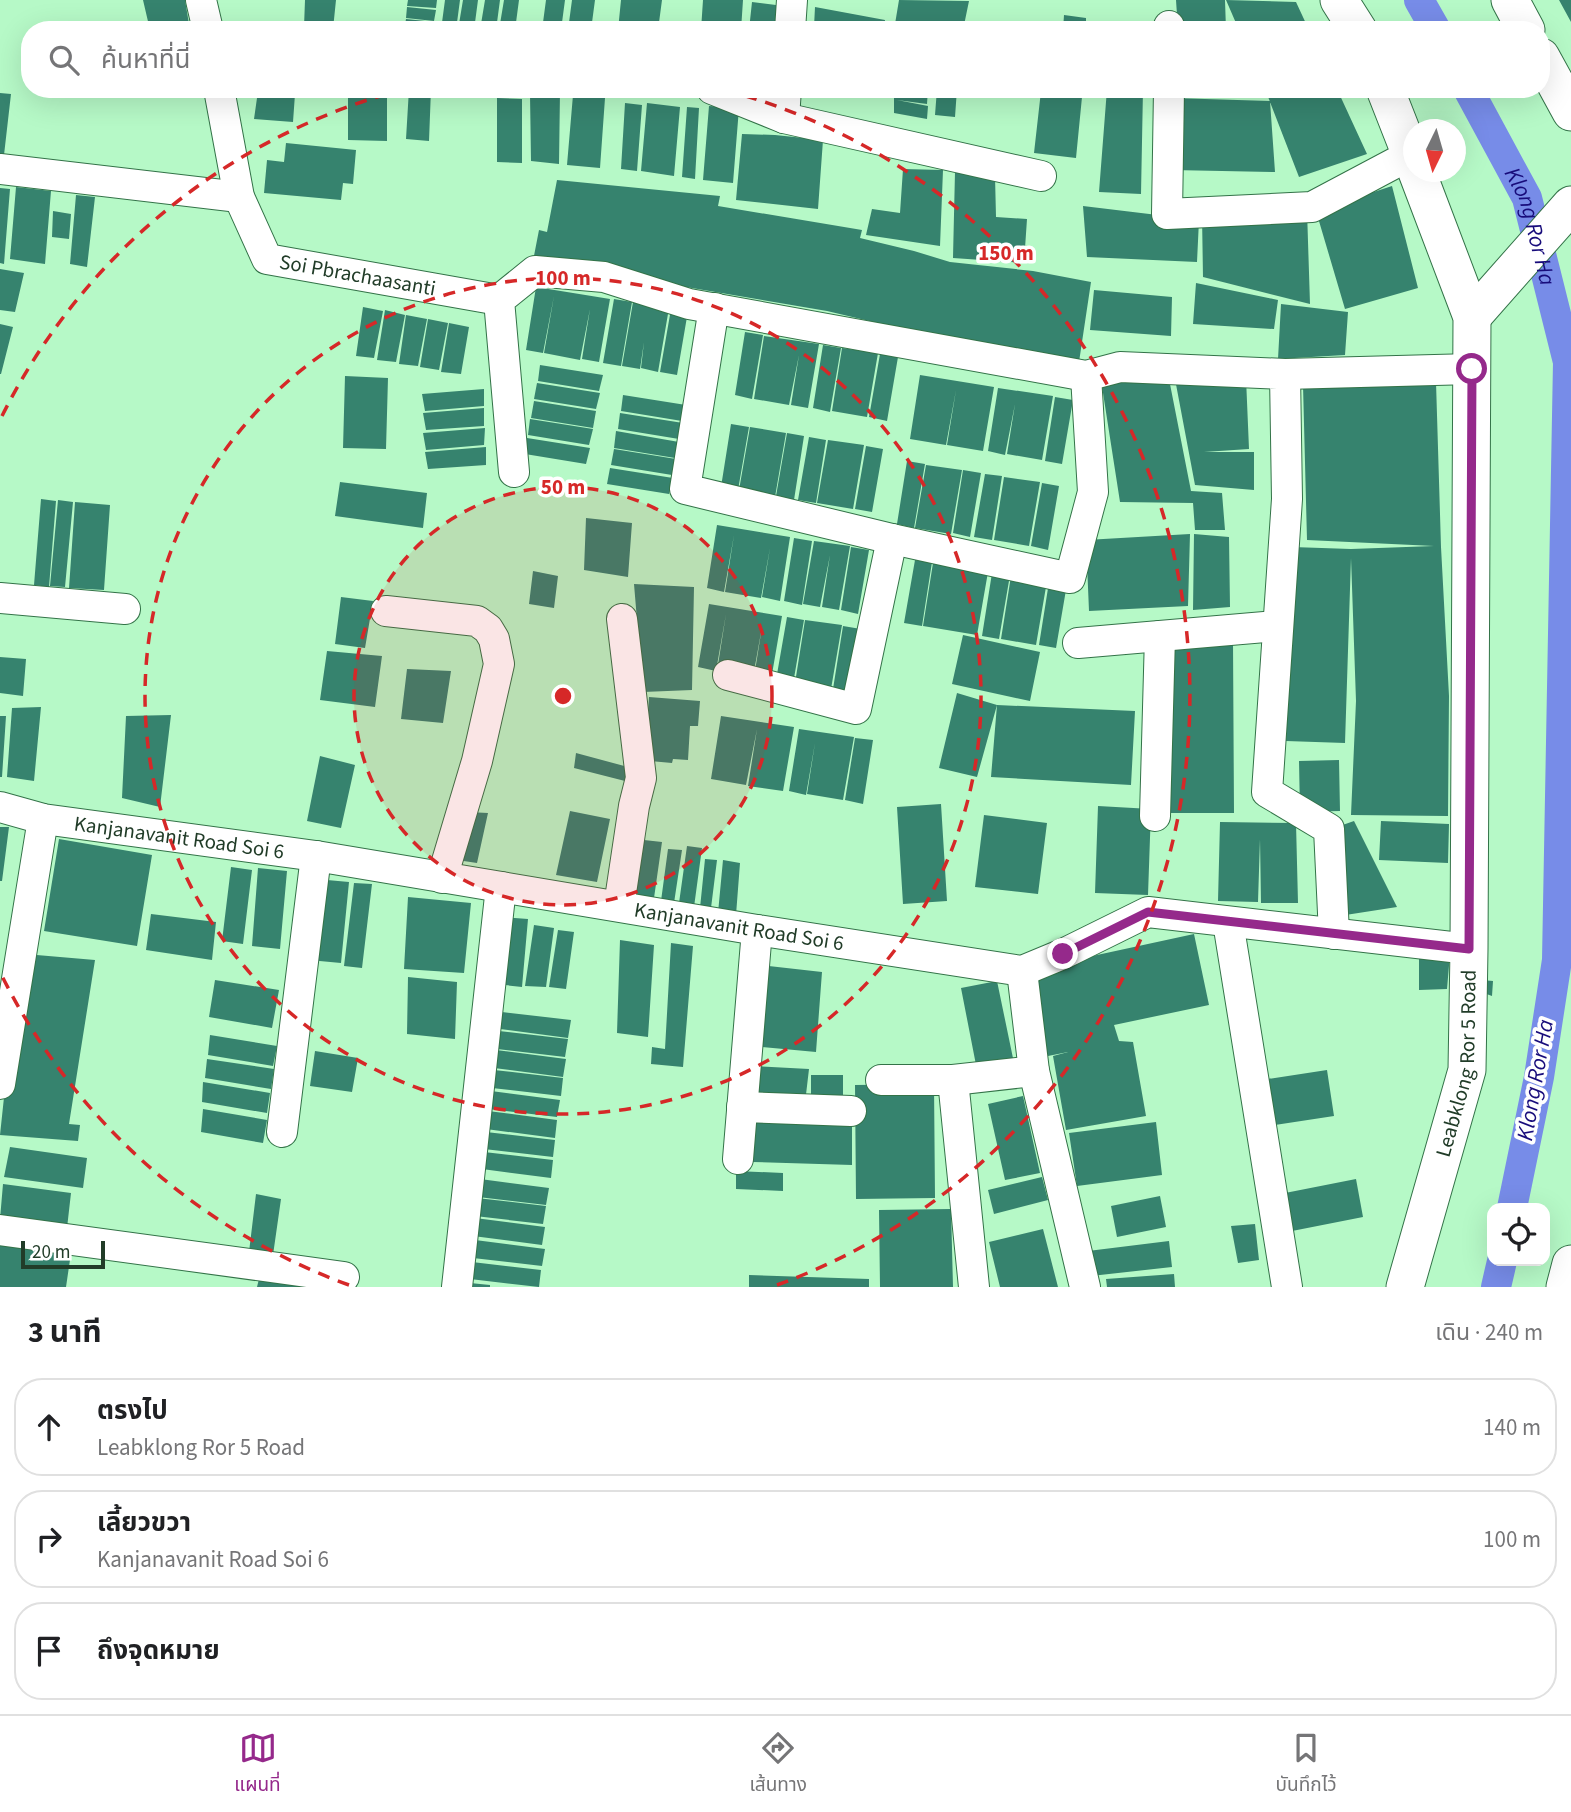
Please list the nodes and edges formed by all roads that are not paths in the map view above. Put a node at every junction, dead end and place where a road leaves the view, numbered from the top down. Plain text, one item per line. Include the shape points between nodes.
1 (201, 0) edge
2 (792, 0) edge
3 (1339, 0) edge
4 (1510, 0) edge
5 (206, 21) edge
6 (791, 21) edge
7 (1352, 21) edge
8 (1522, 21) edge
9 (1550, 74) edge
10 (221, 98) edge
11 (759, 98) edge
12 (1169, 98) edge
13 (1388, 98) edge
14 (785, 103) edge
15 (1571, 112) edge
16 (1403, 137) edge
17 (1403, 167) edge
18 (0, 169) edge
19 (1041, 176) dead end
20 (1420, 182) edge
21 (239, 197) junction
22 (1571, 205) edge
23 (499, 300) junction
24 (715, 308) junction
25 (1472, 317) junction
26 (1472, 369) junction
27 (1284, 374) junction
28 (1086, 376) junction
29 (514, 472) dead end
30 (892, 539) junction
31 (0, 598) edge
32 (125, 609) dead end
33 (386, 611) dead end
34 (622, 620) dead end
35 (1277, 626) junction
36 (1160, 636) junction
37 (1078, 643) dead end
38 (728, 675) dead end
39 (0, 807) edge
40 (1155, 817) dead end
41 (43, 819) junction
42 (316, 856) junction
43 (443, 878) junction
44 (501, 887) junction
45 (618, 906) junction
46 (1228, 922) junction
47 (757, 930) junction
48 (1334, 934) junction
49 (1469, 949) junction
50 (1022, 971) junction
51 (1034, 1071) junction
52 (881, 1080) dead end
53 (953, 1080) junction
54 (0, 1084) edge
55 (742, 1107) junction
56 (851, 1111) dead end
57 (282, 1132) dead end
58 (738, 1159) dead end
59 (0, 1230) edge
60 (1571, 1264) edge
61 (344, 1277) dead end
62 (457, 1287) edge
63 (974, 1287) edge
64 (1085, 1287) edge
65 (1287, 1287) edge
66 (1405, 1287) edge
67 (1565, 1287) edge

1 - 5 street
2 - 6 street
3 - 7 street
4 - 8 street
9 - 15 street
10 - 21 street, Soi Pbrachaasanti
11 - 14 street
12 - 17 street via 1167,214 1312,207
13 - 16 street, Leabklong Ror 5 Road
14 - 19 street
18 - 21 street
20 - 25 street, Leabklong Ror 5 Road
21 - 23 street, Soi Pbrachaasanti via 267,259
22 - 25 street
23 - 24 street via 535,271 604,277
23 - 29 street
24 - 28 street
24 - 30 street via 685,489
25 - 26 street, Leabklong Ror 5 Road
26 - 27 street
26 - 49 street, Leabklong Ror 5 Road
27 - 28 street via 1120,367
27 - 35 street via 1287,499
28 - 30 street via 1093,492 1070,578
30 - 38 street via 856,709
31 - 32 street
33 - 43 street via 477,621 494,639 499,664
34 - 45 street via 641,778
35 - 36 street
35 - 48 street via 1266,792 1329,829
36 - 37 street
36 - 40 street
39 - 41 street, Kanjanavanit Road Soi 6
41 - 42 street, Kanjanavanit Road Soi 6
41 - 54 street
42 - 43 street, Kanjanavanit Road Soi 6
42 - 57 street
43 - 44 street, Kanjanavanit Road Soi 6
44 - 45 street, Kanjanavanit Road Soi 6
44 - 62 street
45 - 47 street, Kanjanavanit Road Soi 6
46 - 48 street
46 - 50 street via 1148,912
46 - 65 street
47 - 50 street, Kanjanavanit Road Soi 6
47 - 55 street
48 - 49 street
49 - 66 street, Leabklong Ror 5 Road via 1467,1070
50 - 51 street
51 - 53 street
51 - 64 street
52 - 53 street
53 - 63 street
55 - 56 street
55 - 58 street
59 - 61 street
60 - 67 street

